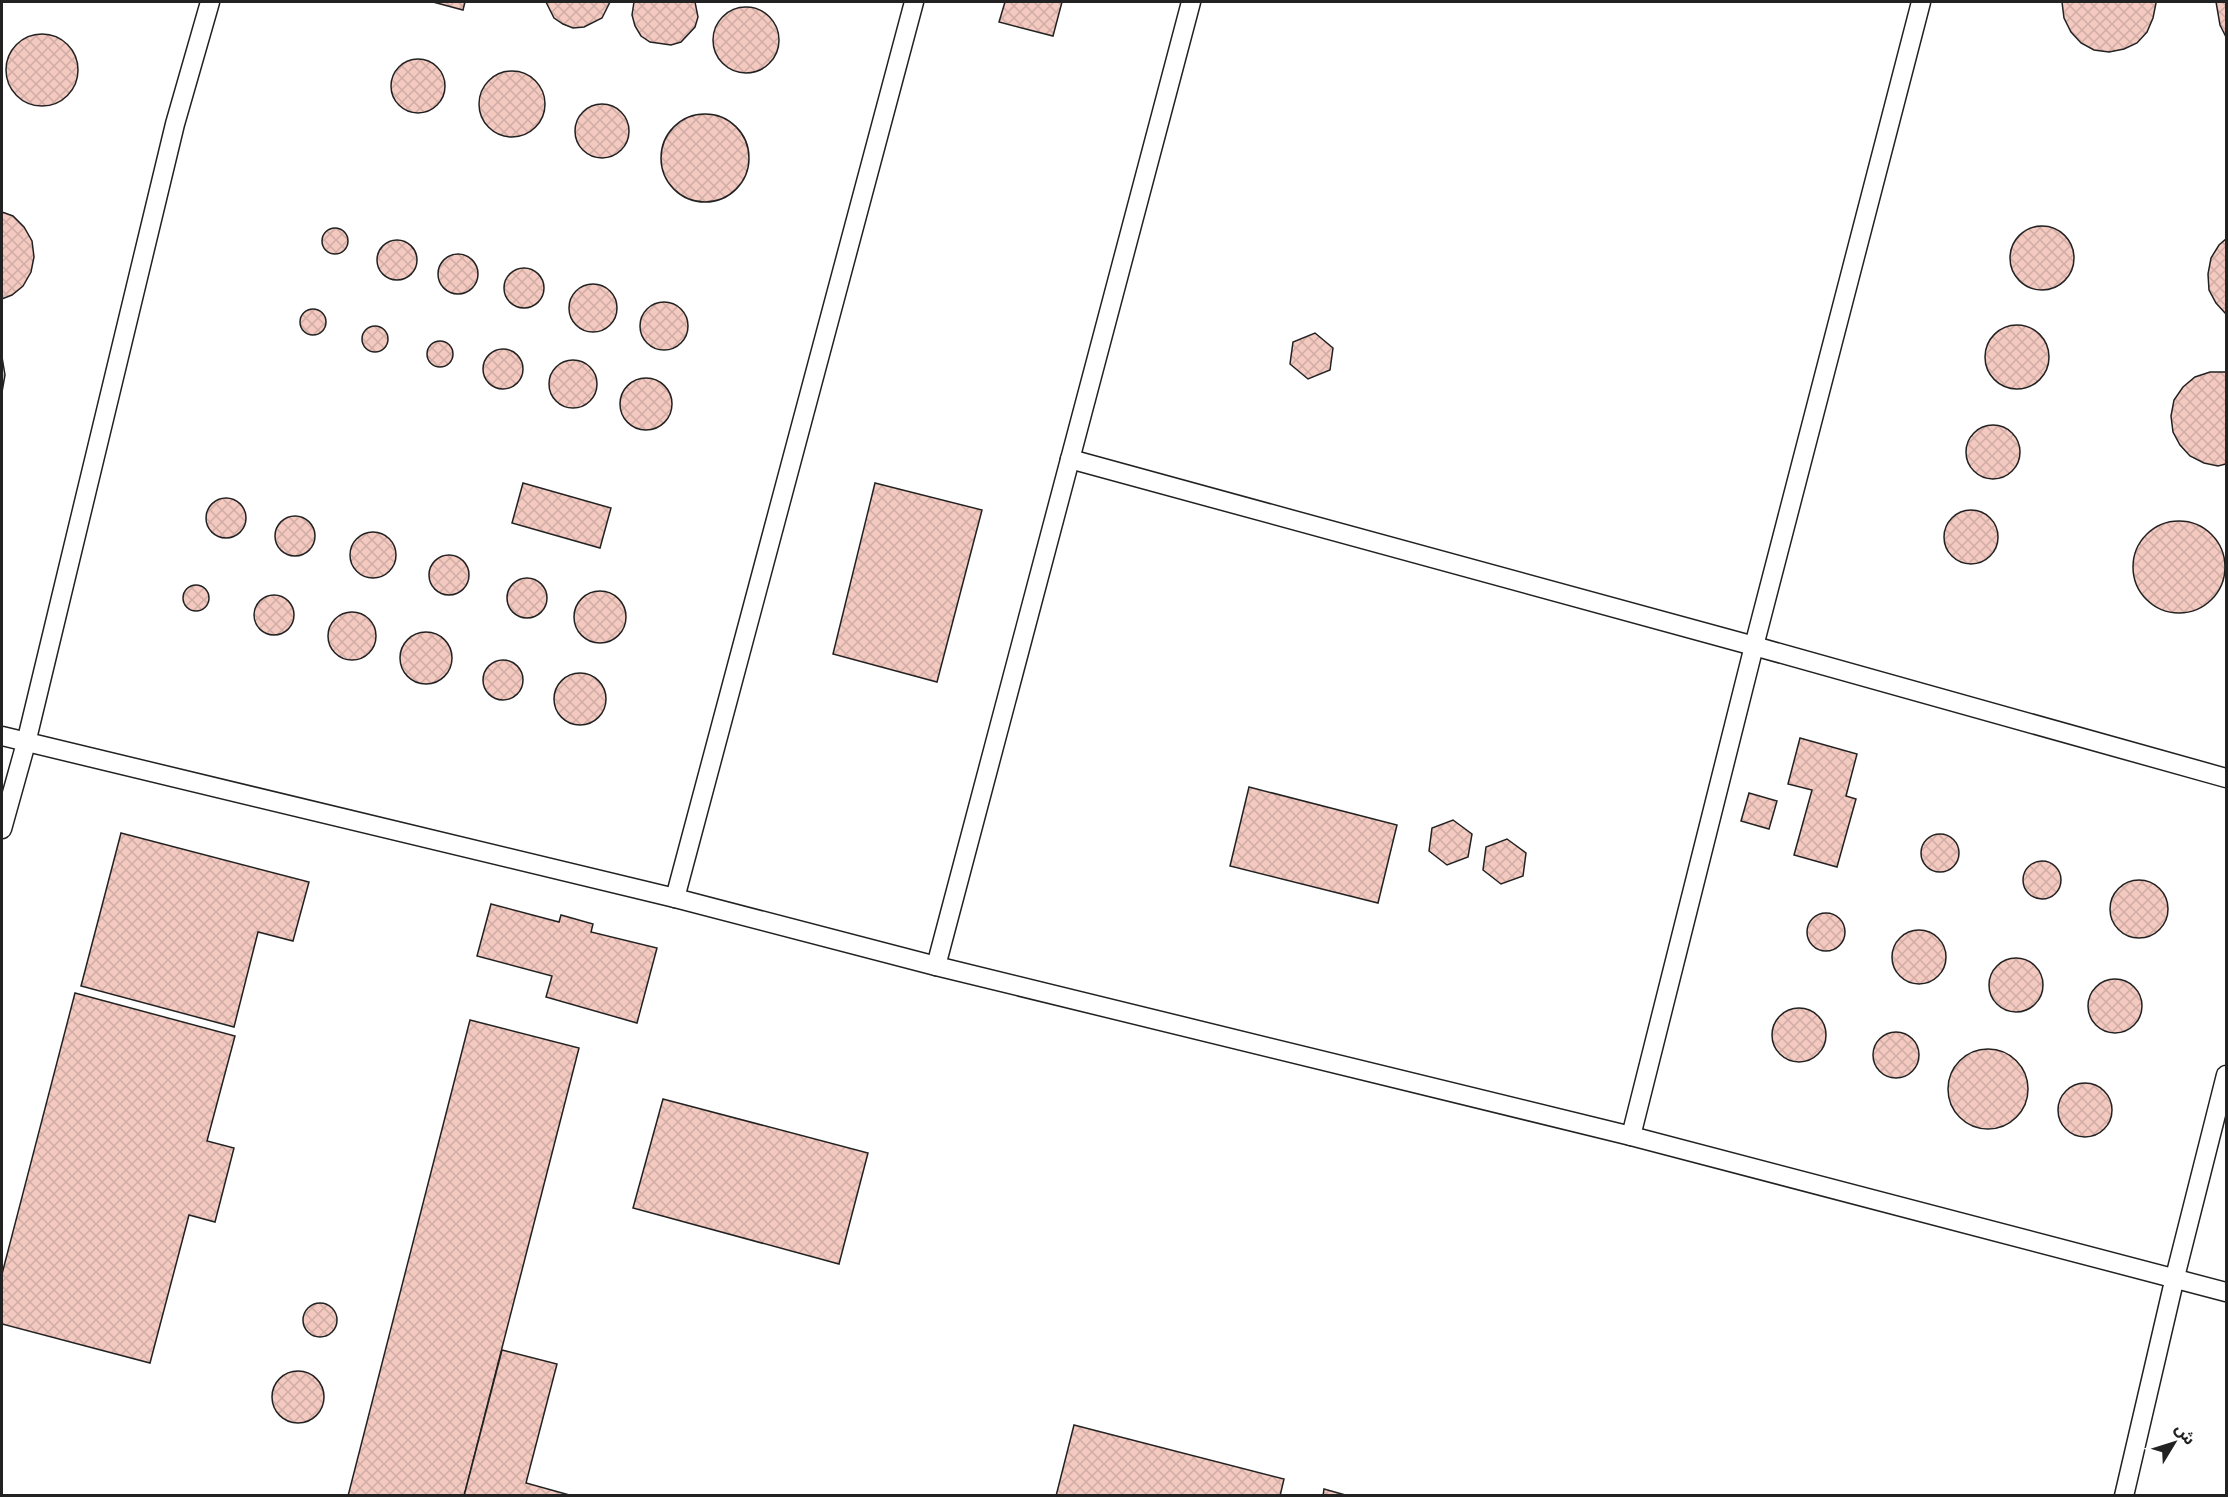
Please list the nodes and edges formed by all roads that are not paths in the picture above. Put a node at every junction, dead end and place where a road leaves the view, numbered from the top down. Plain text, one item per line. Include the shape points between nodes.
1 (210, 2) edge
2 (914, 2) edge
3 (1191, 2) edge
4 (1921, 2) edge
5 (1070, 459) junction
6 (1754, 646) junction
7 (2, 736) edge
8 (26, 743) junction
9 (2226, 778) edge
10 (2, 829) edge
11 (675, 898) junction
12 (936, 966) junction
13 (2226, 1075) edge
14 (1631, 1136) junction
15 (2175, 1277) junction
16 (2226, 1292) edge
17 (2124, 1496) edge

1 - 8 lane via 175,124
2 - 11 lane
3 - 5 lane
4 - 6 lane
5 - 6 lane
5 - 12 lane
6 - 9 lane
6 - 14 lane
7 - 8 lane
8 - 10 lane
8 - 11 lane
11 - 12 lane
12 - 14 lane
13 - 15 lane
14 - 15 lane
15 - 16 lane
15 - 17 lane

